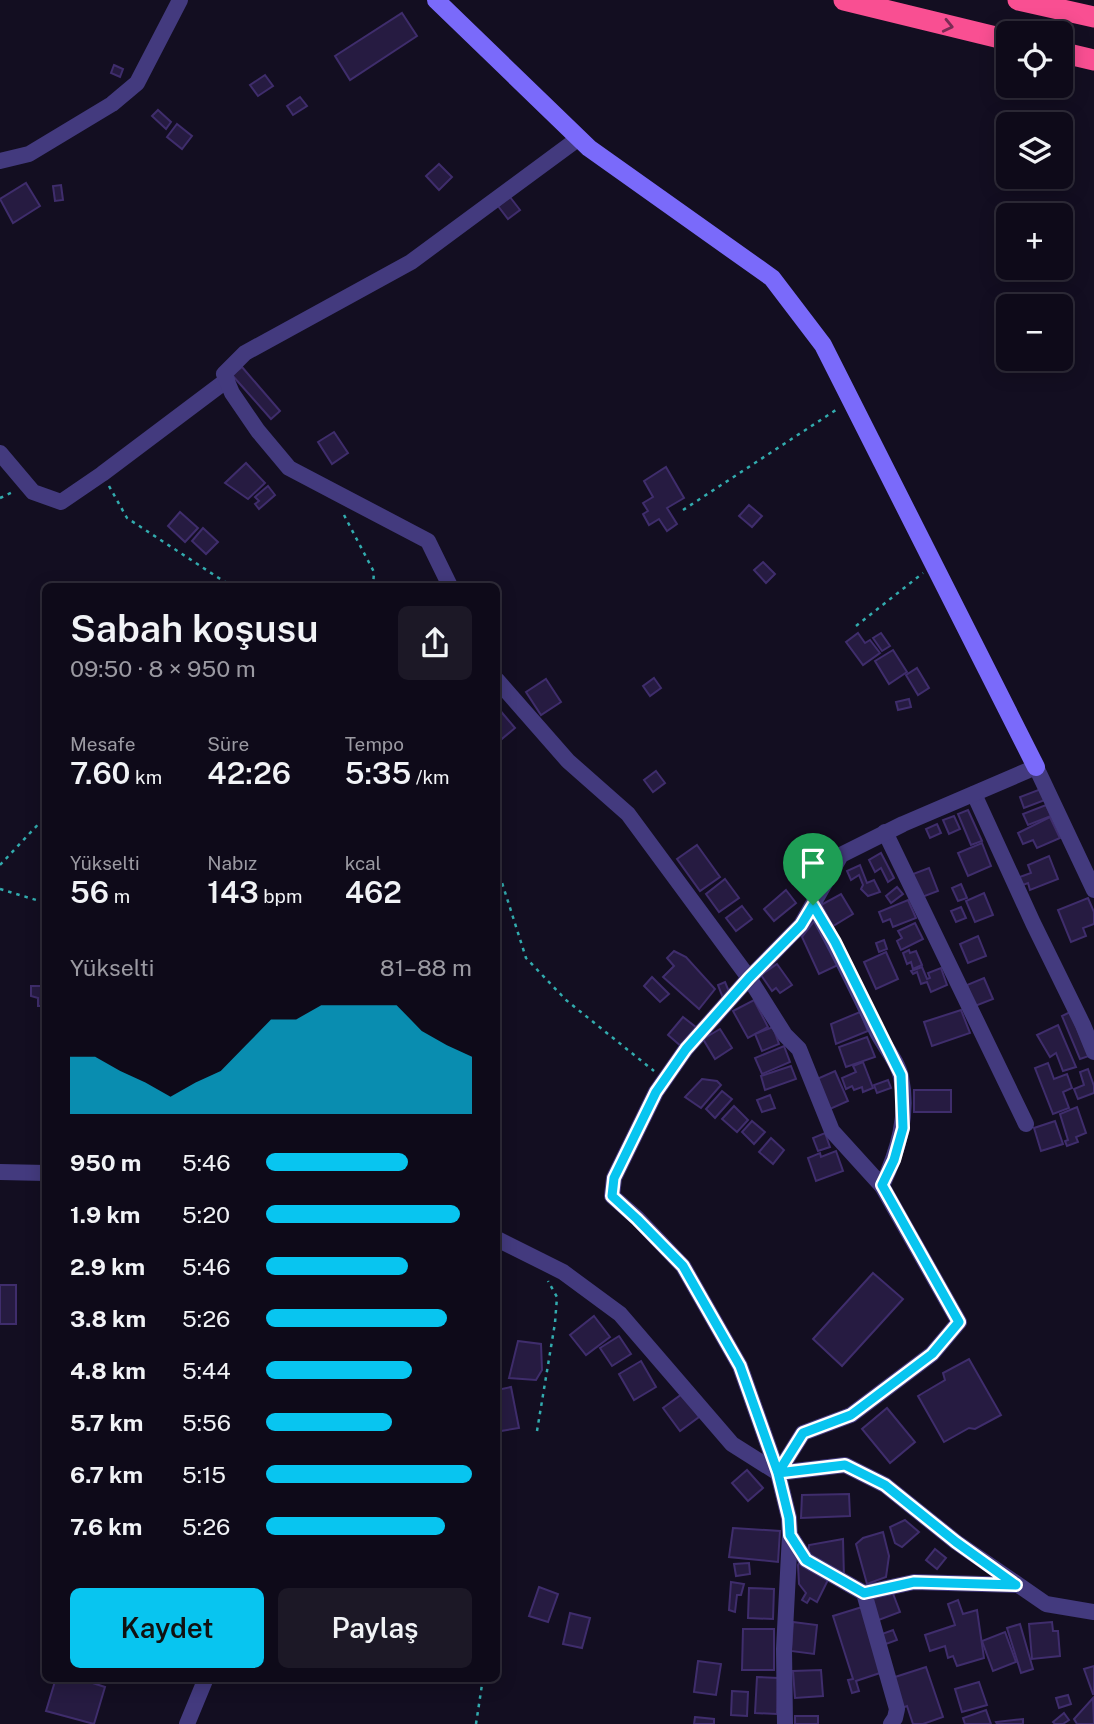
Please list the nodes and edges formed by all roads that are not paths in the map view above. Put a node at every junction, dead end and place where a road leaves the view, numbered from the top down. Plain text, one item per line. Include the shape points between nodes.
1 (180, 0) edge
2 (436, 0) edge
3 (844, 0) edge
4 (1018, 0) edge
5 (1094, 17) edge
6 (996, 37) edge
7 (1073, 55) edge
8 (1094, 60) edge
9 (579, 138) junction
10 (0, 161) edge
11 (227, 380) junction
12 (0, 453) edge
13 (449, 583) edge
14 (500, 683) edge
15 (1036, 767) junction
16 (974, 794) junction
17 (885, 832) junction
18 (1094, 890) edge
19 (813, 905) junction
20 (749, 978) junction
21 (1094, 1052) edge
22 (1026, 1124) dead end
23 (0, 1172) edge
24 (42, 1173) edge
25 (882, 1185) junction
26 (500, 1240) edge
27 (778, 1473) junction
28 (790, 1535) junction
29 (1016, 1585) junction
30 (864, 1593) junction
31 (1094, 1612) edge
32 (204, 1682) edge
33 (187, 1724) edge
34 (785, 1724) edge
35 (891, 1724) edge

1 - 10 street via 137,83 112,104 29,154
2 - 9 street
3 -> 6 highway
4 - 5 highway
7 - 8 highway
9 - 11 street via 411,262 245,353 224,374
9 - 15 street via 772,278 823,345
11 - 12 street via 61,502 33,492
11 - 13 street via 258,431 289,468 428,541
14 - 20 street via 568,761 628,814
15 - 16 street
15 - 18 street
16 - 17 street
16 - 21 street
17 - 19 street via 841,855
17 - 22 street
19 - 20 street via 801,925
19 - 25 street via 901,1075 903,1128
20 - 25 street via 799,1049 832,1130
20 - 27 street via 686,1049 656,1092 614,1178 612,1196 683,1266 740,1366
23 - 24 street
25 - 27 street via 959,1322 932,1354 851,1415 803,1433
26 - 27 street via 564,1272 621,1314 732,1444
27 - 28 street
27 - 29 street via 845,1465 885,1485
28 - 30 street via 806,1560
28 - 34 street
29 - 30 street via 914,1582
29 - 31 street via 1046,1604
30 - 35 street via 897,1709
32 - 33 street

